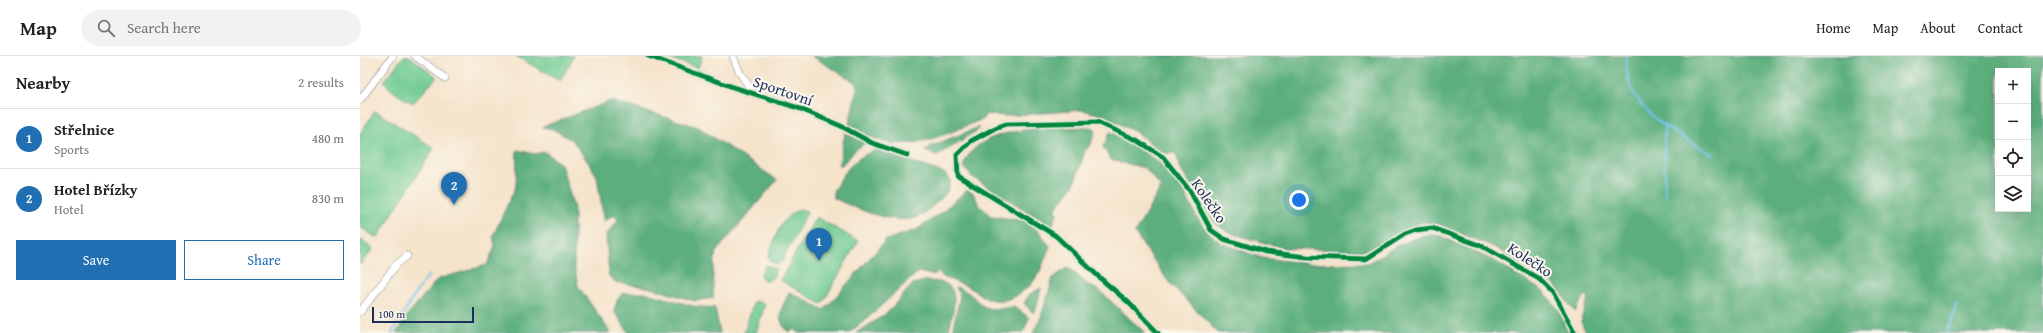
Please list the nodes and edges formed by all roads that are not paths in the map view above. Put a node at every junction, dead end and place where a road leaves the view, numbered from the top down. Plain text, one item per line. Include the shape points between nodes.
1 (393, 56) edge
2 (415, 56) edge
3 (648, 56) edge
4 (733, 56) edge
5 (444, 78) dead end
6 (753, 92) junction
7 (360, 100) edge
8 (907, 155) dead end
9 (407, 256) dead end
10 (360, 312) edge
11 (1158, 333) edge
12 (1575, 333) edge

1 - 7 street
2 - 5 street
3 - 6 street, Sportovní
4 - 6 street via 740,73
6 - 8 street, Sportovní via 798,108 841,126 872,143
9 - 10 street via 397,264
11 - 12 street, Kolečko via 1056,236 958,176 957,155 964,147 983,134 1006,124 1097,122 1137,140 1163,157 1190,191 1211,230 1224,239 1266,252 1307,257 1366,259 1404,234 1432,228 1482,246 1539,279 1553,293

